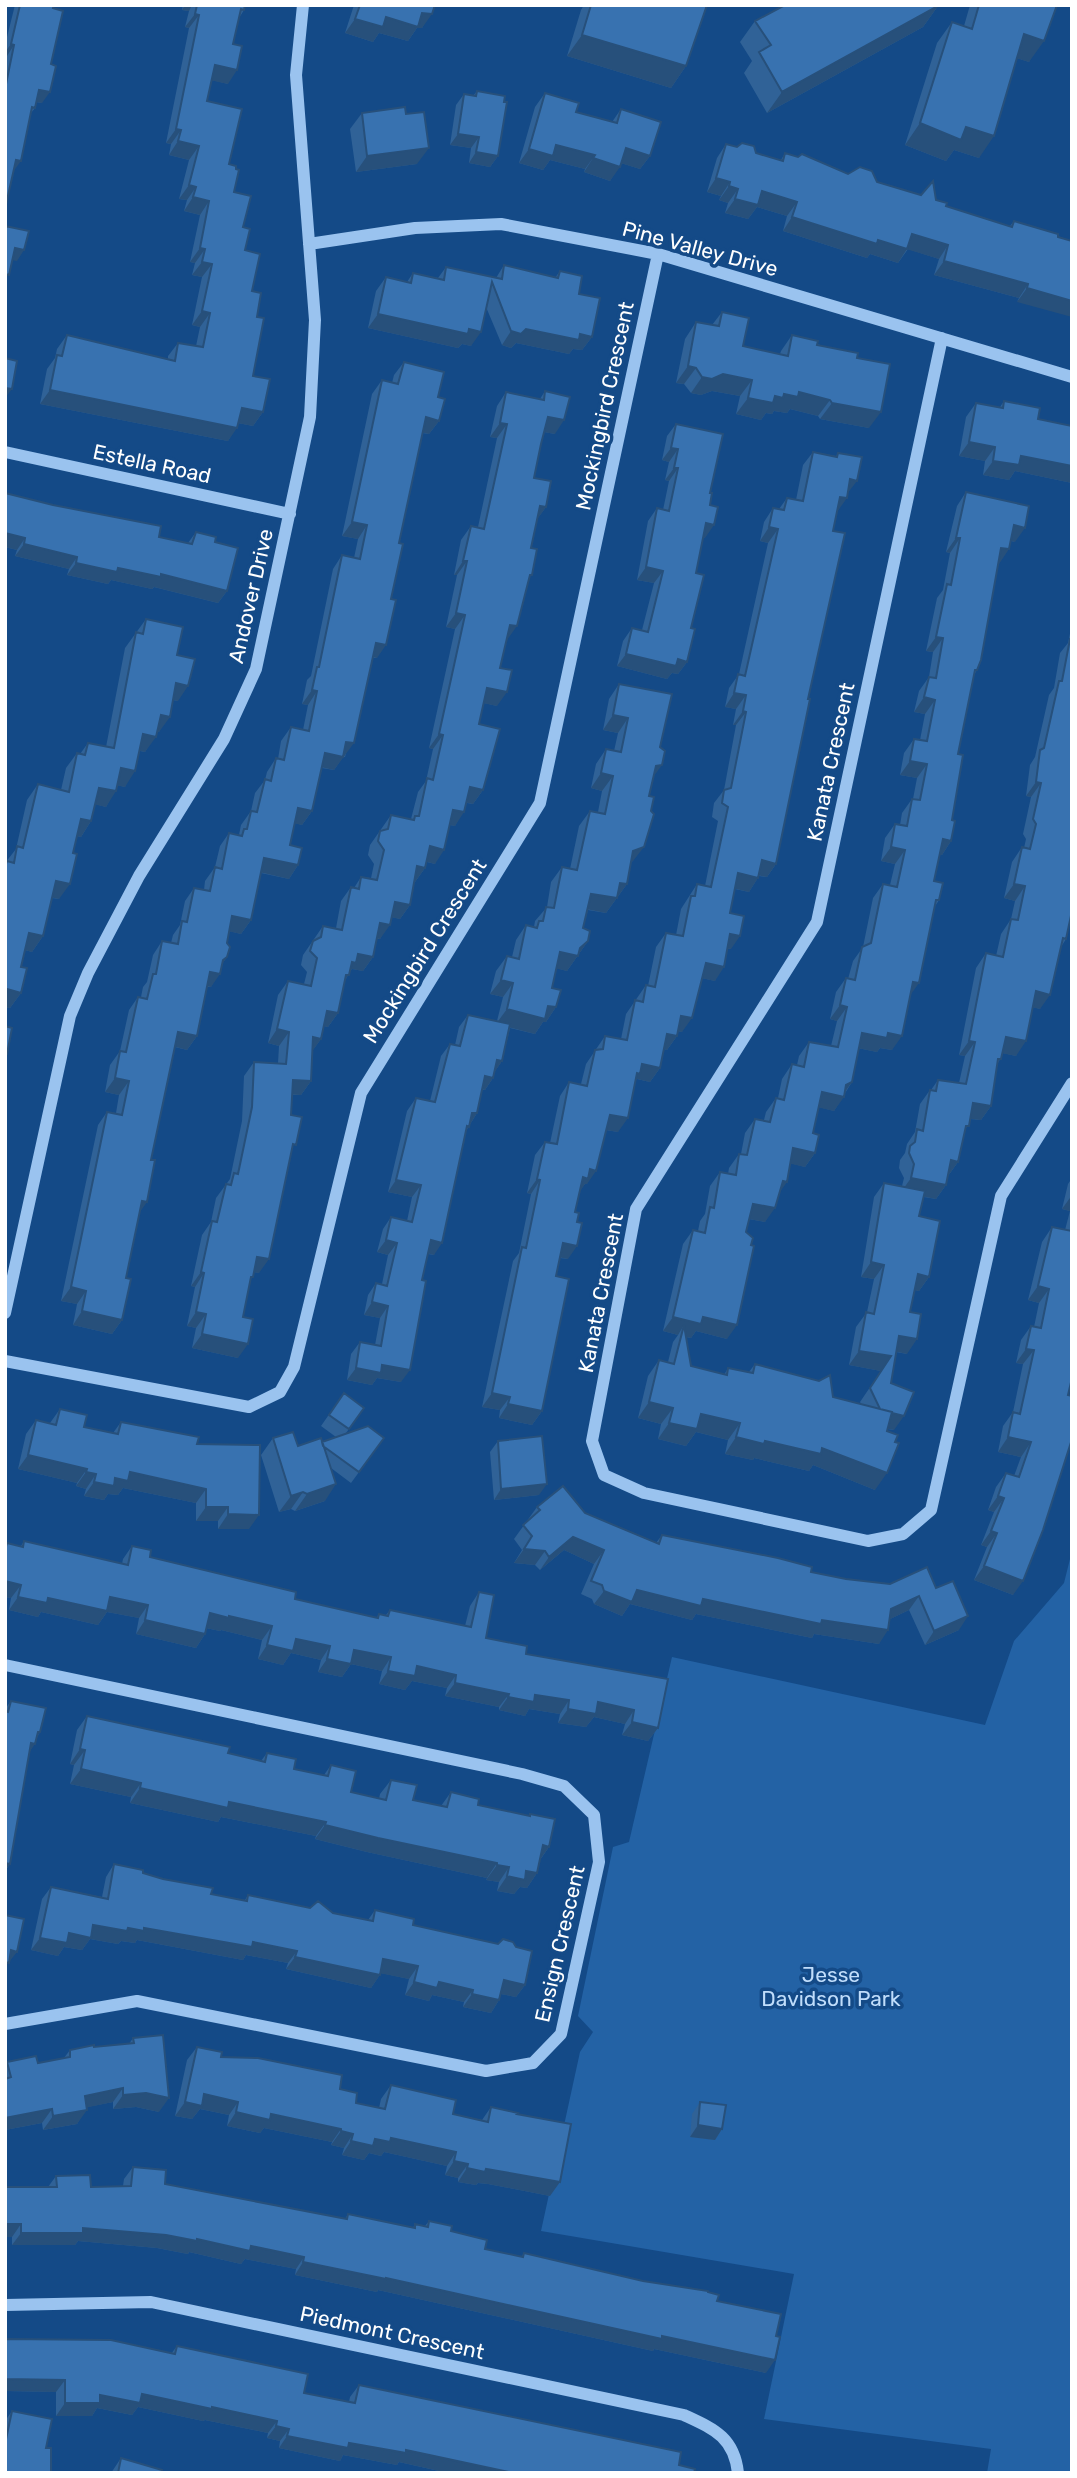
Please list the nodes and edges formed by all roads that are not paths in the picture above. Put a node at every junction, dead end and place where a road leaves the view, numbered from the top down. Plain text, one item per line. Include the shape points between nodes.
1 (303, 5) edge
2 (309, 244) junction
3 (658, 254) junction
4 (942, 338) junction
5 (1072, 377) edge
6 (5, 452) edge
7 (290, 514) junction
8 (1072, 1083) edge
9 (5, 1313) edge
10 (5, 1361) edge
11 (5, 1665) edge
12 (5, 2024) edge
13 (5, 2305) edge
14 (738, 2473) edge

1 - 2 street, Andover Drive via 296,75
2 - 3 street, Pine Valley Drive via 415,228 501,223
2 - 7 street, Andover Drive via 315,320 310,417
3 - 4 street, Pine Valley Drive
3 - 10 street, Mockingbird Crescent via 540,803 360,1093 294,1367 285,1384 280,1392 249,1407
4 - 5 street, Pine Valley Drive
4 - 8 street, Kanata Crescent via 817,922 636,1209 592,1441 604,1475 644,1493 869,1541 903,1534 931,1510 1000,1196
6 - 7 street, Estella Road
7 - 9 street, Andover Drive via 256,668 224,738 139,876 70,1016
11 - 12 street, Ensign Crescent via 564,1786 594,1815 599,1862 561,2034 533,2063 486,2071 137,2001
13 - 14 street, Piedmont Crescent via 151,2302 684,2415 715,2429 736,2454

